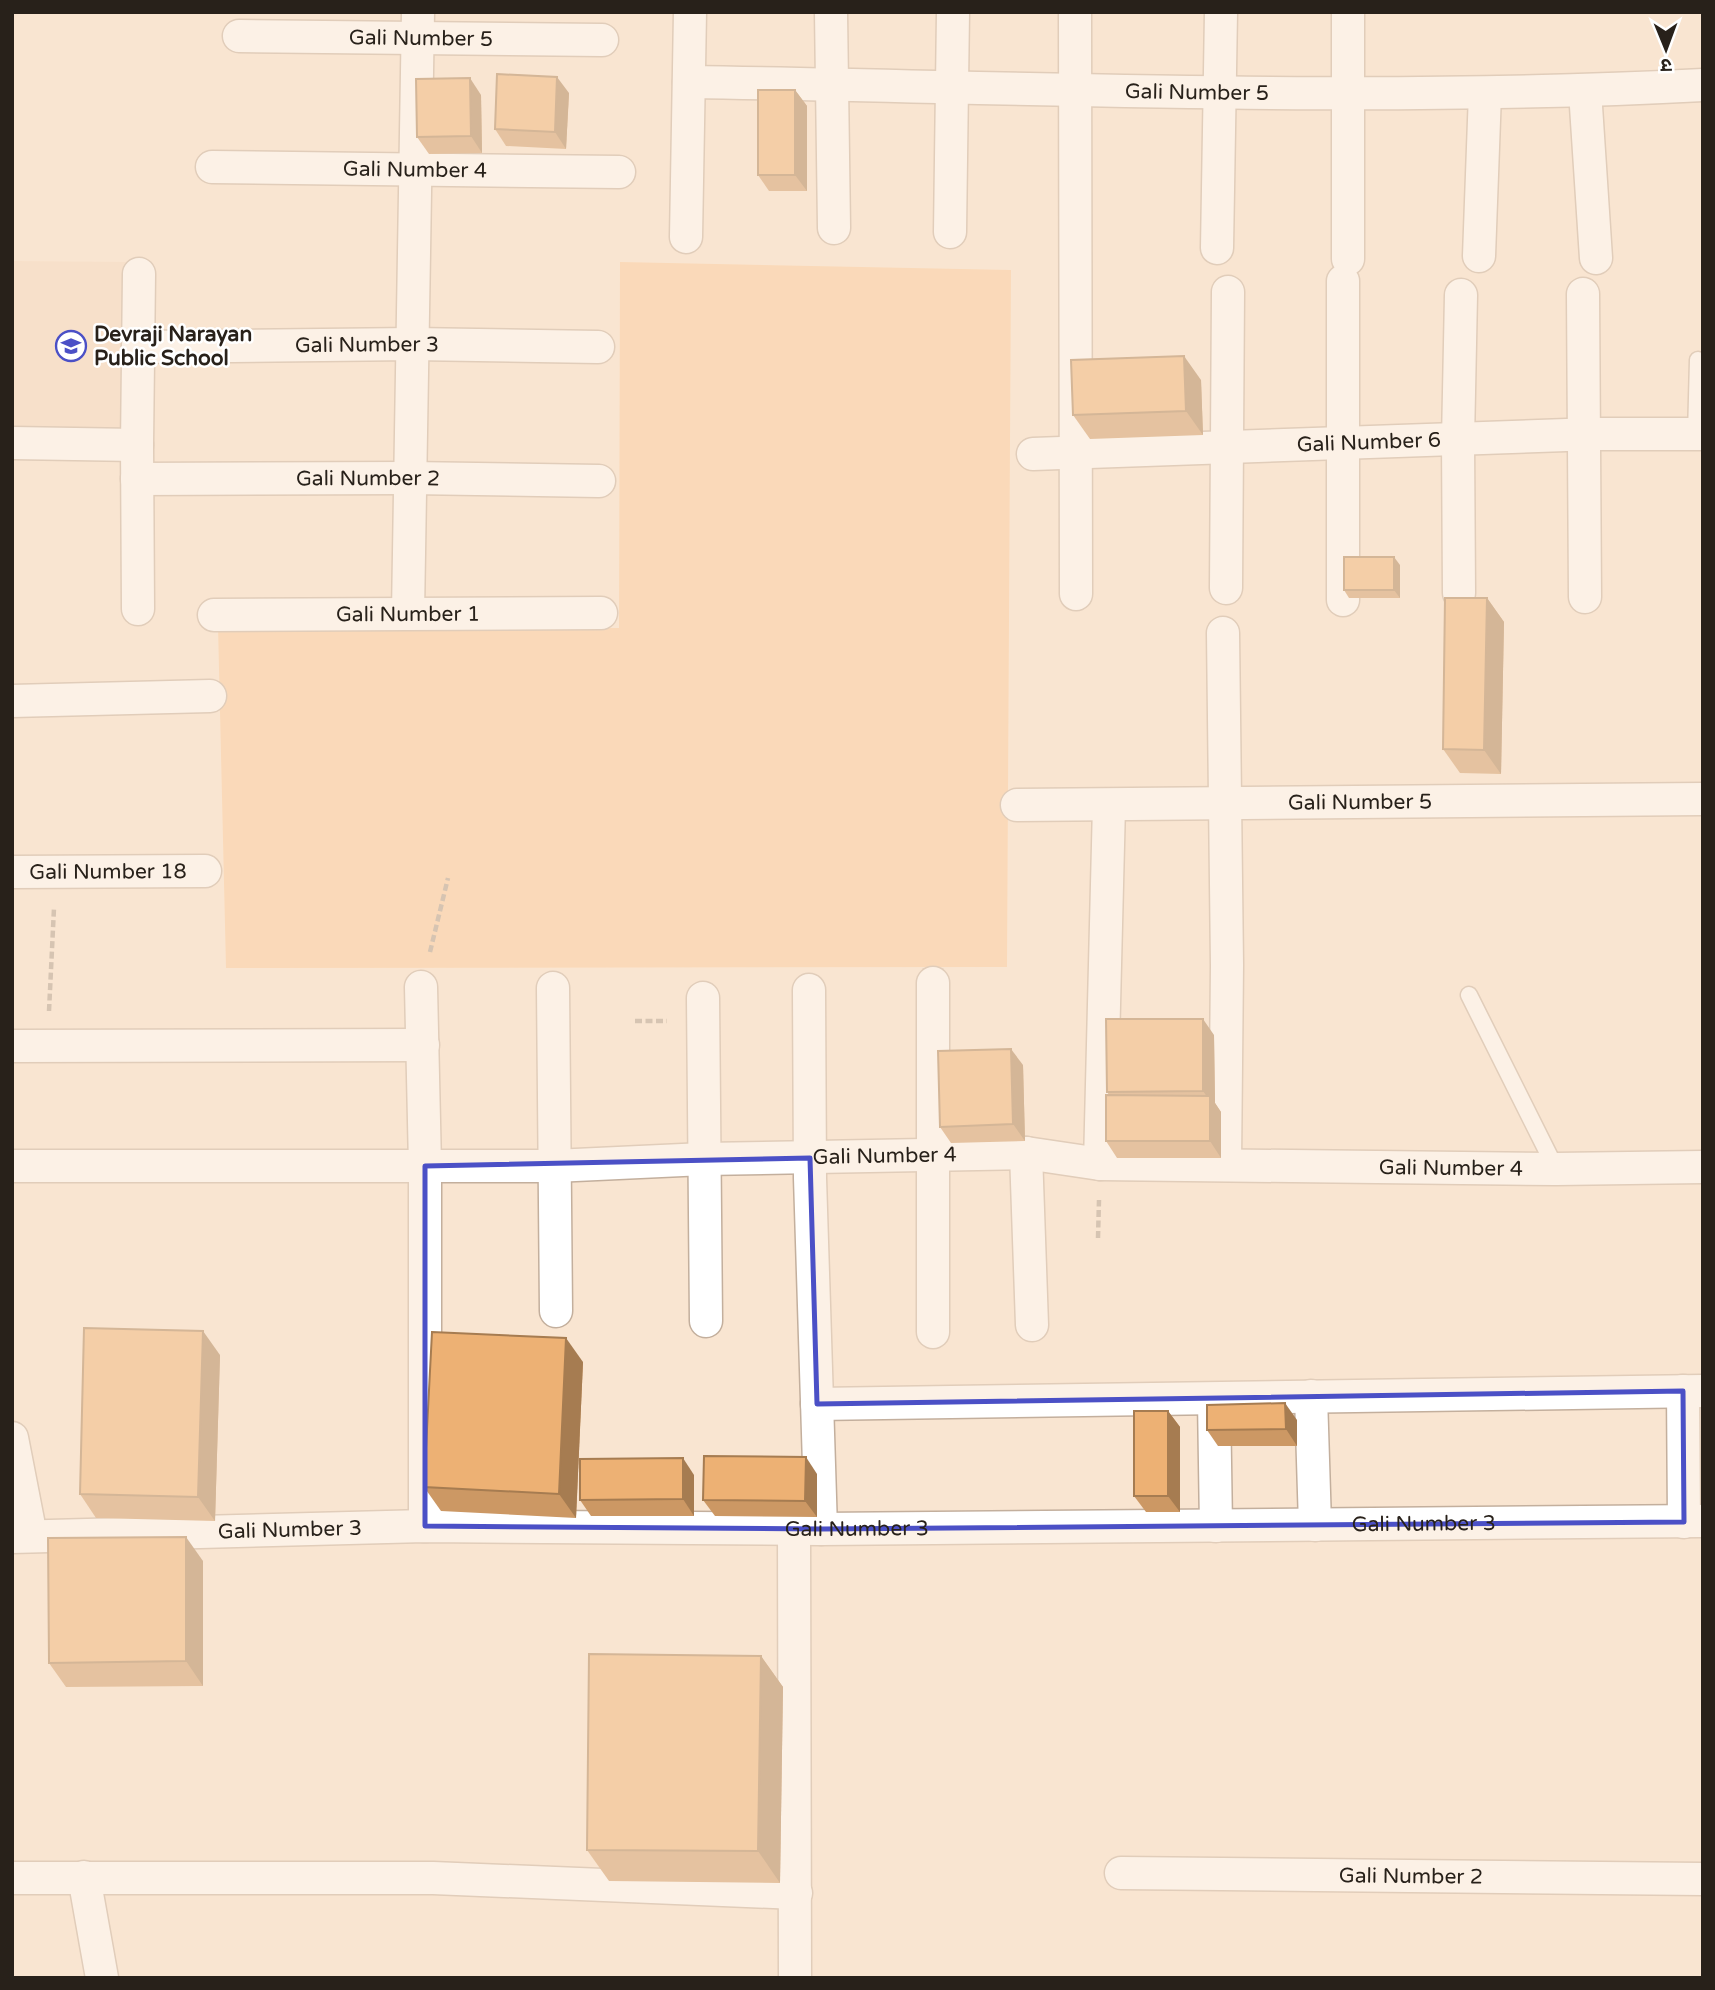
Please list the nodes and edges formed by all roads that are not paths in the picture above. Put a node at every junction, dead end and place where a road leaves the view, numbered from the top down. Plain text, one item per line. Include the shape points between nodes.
1 (690, 12) edge
2 (831, 12) edge
3 (953, 12) edge
4 (1075, 12) edge
5 (1221, 12) edge
6 (1348, 12) edge
7 (417, 25) edge
8 (239, 36) dead end
9 (602, 40) dead end
10 (689, 82) junction
11 (832, 85) junction
12 (1703, 85) edge
13 (952, 88) junction
14 (1075, 91) junction
15 (1585, 91) junction
16 (1220, 93) junction
17 (1485, 93) junction
18 (1346, 95) junction
19 (212, 167) dead end
20 (416, 169) junction
21 (619, 172) dead end
22 (834, 228) dead end
23 (950, 232) dead end
24 (685, 237) dead end
25 (1217, 248) dead end
26 (1479, 256) dead end
27 (1596, 258) dead end
28 (139, 274) dead end
29 (1228, 292) dead end
30 (1583, 294) dead end
31 (1461, 295) dead end
32 (413, 344) junction
33 (138, 347) junction
34 (598, 347) dead end
35 (1698, 360) dead end
36 (1583, 435) junction
37 (1699, 435) edge
38 (1458, 440) junction
39 (12, 443) edge
40 (1344, 444) junction
41 (136, 445) junction
42 (1227, 447) junction
43 (1076, 453) junction
44 (1033, 454) dead end
45 (410, 478) junction
46 (137, 479) junction
47 (599, 481) dead end
48 (1226, 588) dead end
49 (1459, 593) dead end
50 (1076, 594) dead end
51 (1585, 597) dead end
52 (1343, 600) edge
53 (138, 609) dead end
54 (408, 612) junction
55 (601, 613) dead end
56 (214, 615) dead end
57 (1223, 633) dead end
58 (210, 696) dead end
59 (12, 701) edge
60 (1703, 799) edge
61 (1225, 803) junction
62 (1017, 805) dead end
63 (1109, 805) junction
64 (205, 871) dead end
65 (12, 872) edge
66 (933, 983) dead end
67 (421, 987) road end
68 (553, 988) dead end
69 (809, 990) dead end
70 (1469, 995) dead end
71 (703, 998) dead end
72 (423, 1045) junction
73 (12, 1046) edge
74 (1026, 1153) junction
75 (932, 1155) junction
76 (810, 1158) junction
77 (704, 1159) junction
78 (1100, 1164) junction
79 (1225, 1164) junction
80 (12, 1166) edge
81 (425, 1166) junction
82 (554, 1166) junction
83 (1703, 1167) edge
84 (1556, 1169) junction
85 (556, 1311) dead end
86 (706, 1321) dead end
87 (1032, 1325) dead end
88 (933, 1332) dead end
89 (1693, 1391) edge
90 (1311, 1396) junction
91 (1214, 1398) junction
92 (817, 1404) junction
93 (12, 1438) edge
94 (1694, 1521) edge
95 (1315, 1525) junction
96 (425, 1526) junction
97 (1216, 1526) junction
98 (807, 1529) junction
99 (22, 1536) edge
100 (1121, 1873) dead end
101 (84, 1877) junction
102 (12, 1878) edge
103 (1703, 1879) edge
104 (796, 1893) junction
105 (102, 1978) edge
106 (795, 1978) edge

1 - 10 street
2 - 11 street
3 - 13 street
4 - 14 street
5 - 16 street
6 - 18 street
7 - 8 street, Gali Number 5
7 - 9 street, Gali Number 5
7 - 20 street
10 - 11 street, Gali Number 5
10 - 24 street
11 - 13 street, Gali Number 5
11 - 22 street
12 - 15 street, Gali Number 5
13 - 14 street, Gali Number 5
13 - 23 street
14 - 16 street, Gali Number 5
14 - 43 street
15 - 17 street, Gali Number 5
15 - 27 street
16 - 18 street, Gali Number 5
16 - 25 street
17 - 18 street, Gali Number 5
17 - 26 street
18 - 40 street
19 - 20 street, Gali Number 4
20 - 21 street, Gali Number 4
20 - 32 street
28 - 33 street
29 - 42 street
30 - 36 street
31 - 38 street
32 - 33 street, Gali Number 3
32 - 34 street, Gali Number 3
32 - 45 street
33 - 41 street
35 - 37 lane
36 - 37 street, Gali Number 6
36 - 38 street, Gali Number 6
36 - 51 street
38 - 40 street, Gali Number 6
38 - 49 street
39 - 41 street
40 - 42 street, Gali Number 6
40 - 52 street
41 - 46 street
42 - 43 street, Gali Number 6
42 - 48 street
43 - 44 street, Gali Number 6
43 - 50 street
45 - 46 street, Gali Number 2
45 - 47 street, Gali Number 2
45 - 54 street
46 - 53 street
54 - 55 street, Gali Number 1
54 - 56 street, Gali Number 1
57 - 61 street
58 - 59 street
60 - 61 street, Gali Number 5
61 - 63 street, Gali Number 5
61 - 79 street
62 - 63 street, Gali Number 5
63 - 78 street
64 - 65 street, Gali Number 18
66 - 75 street
67 - 72 street
68 - 82 street
69 - 76 street
70 - 84 lane
71 - 77 street
72 - 73 street
72 - 81 street
74 - 75 street, Gali Number 4
74 - 78 street, Gali Number 4
74 - 87 street
75 - 76 street, Gali Number 4
75 - 88 street
76 - 77 street, Gali Number 4
76 - 92 street
77 - 82 street, Gali Number 4
77 - 86 street
78 - 79 street, Gali Number 4
79 - 84 street, Gali Number 4
80 - 81 street, Gali Number 4
81 - 82 street, Gali Number 4
81 - 96 street
82 - 85 street
83 - 84 street, Gali Number 4
89 - 90 street
89 - 94 street
90 - 91 street
90 - 95 street
91 - 92 street
91 - 97 street
92 - 98 street
93 - 99 street
94 - 95 street, Gali Number 3
95 - 97 street, Gali Number 3
96 - 98 street, Gali Number 3
96 - 99 street, Gali Number 3
97 - 98 street, Gali Number 3
98 - 104 street
100 - 103 street, Gali Number 2
101 - 102 street
101 - 104 street via 433,1878
101 - 105 street
104 - 106 street

